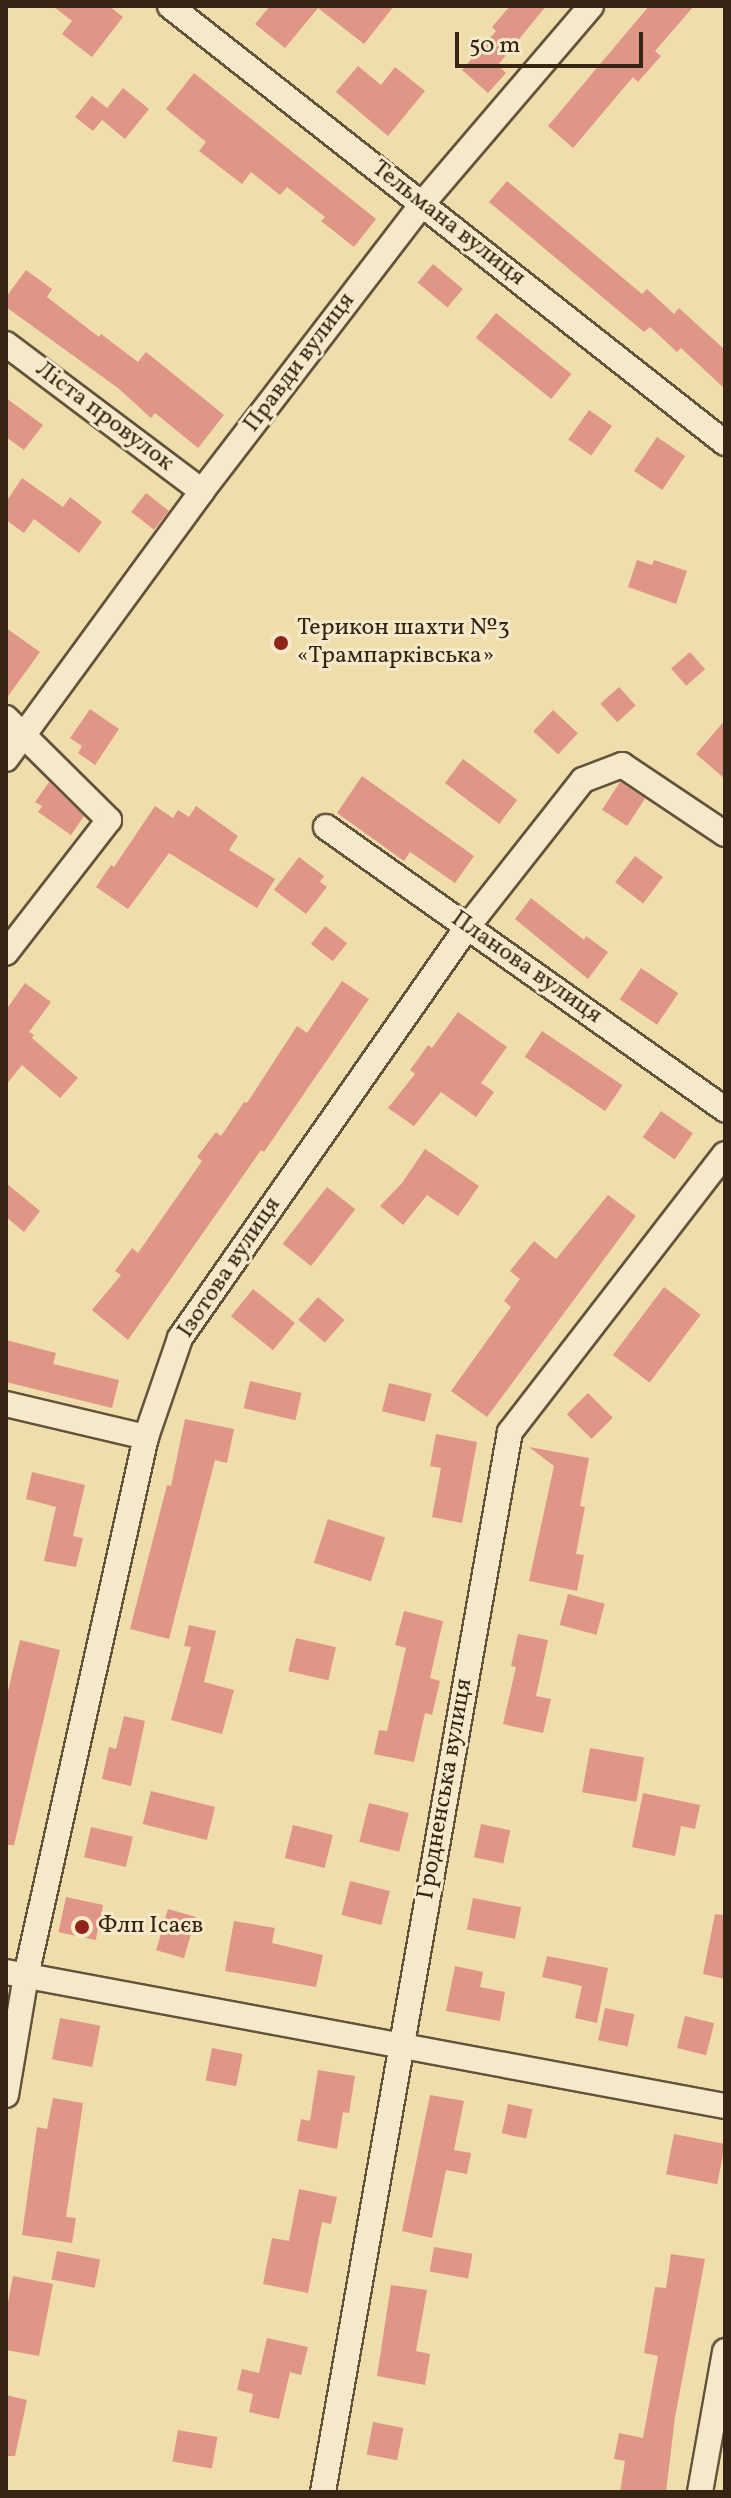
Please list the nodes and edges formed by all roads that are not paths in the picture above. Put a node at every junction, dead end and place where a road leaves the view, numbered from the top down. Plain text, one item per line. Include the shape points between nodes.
1 (170, 6) edge
2 (591, 6) edge
3 (422, 204) junction
4 (6, 344) edge
5 (725, 443) edge
6 (202, 491) junction
7 (16, 725) edge
8 (6, 759) edge
9 (326, 827) dead end
10 (725, 834) edge
11 (468, 926) junction
12 (6, 953) edge
13 (725, 1110) edge
14 (725, 1154) edge
15 (6, 1404) edge
16 (146, 1437) junction
17 (16, 1974) edge
18 (400, 2044) junction
19 (6, 2095) edge
20 (725, 2106) edge
21 (725, 2351) edge
22 (323, 2492) edge
23 (700, 2492) edge

1 - 3 street, Тельмана вулиця
2 - 3 street, Правди вулиця
3 - 5 street, Тельмана вулиця
3 - 6 street, Правди вулиця
4 - 6 street, Ліста провулок
6 - 7 street, Правди вулиця
7 - 8 street, Правди вулиця
7 - 12 street via 109,820
9 - 11 street, Планова вулиця
10 - 11 street, Ізотова вулиця via 622,765 583,780
11 - 13 street, Планова вулиця
11 - 16 street, Ізотова вулиця via 180,1338
14 - 18 street, Гродненська вулиця via 510,1432
15 - 16 street
16 - 17 street, Ізотова вулиця
17 - 18 street
17 - 19 street, Ізотова вулиця
18 - 20 street
18 - 22 street, Гродненська вулиця
21 - 23 street

